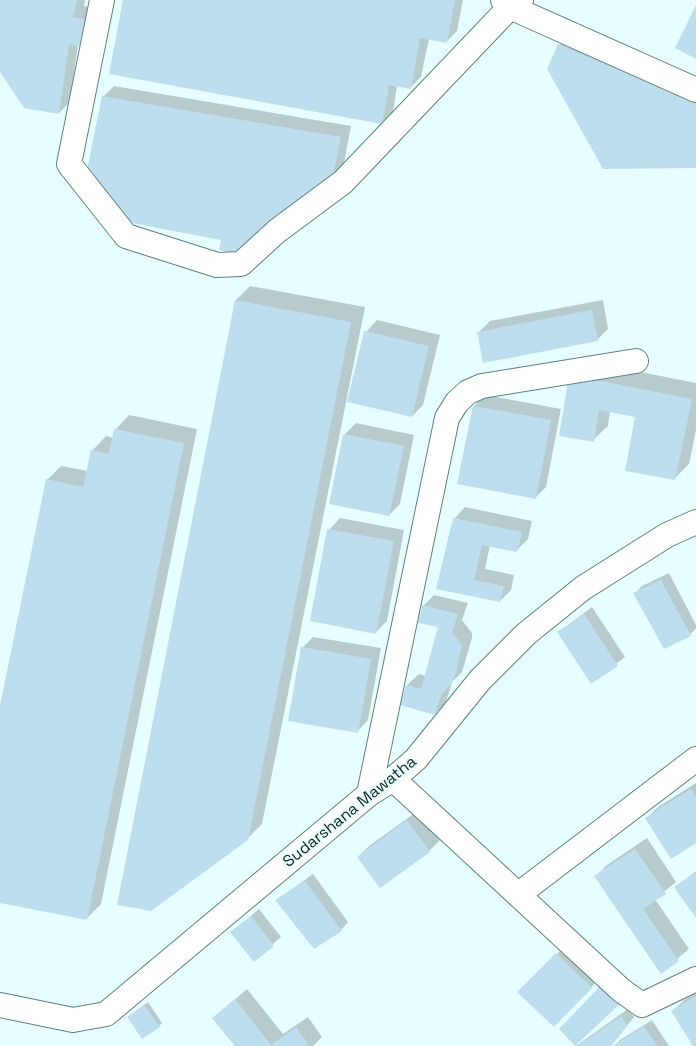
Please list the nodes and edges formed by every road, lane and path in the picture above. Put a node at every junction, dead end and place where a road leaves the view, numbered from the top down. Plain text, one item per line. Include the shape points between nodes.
1 (102, 0) edge
2 (512, 2) edge
3 (696, 90) edge
4 (636, 361) dead end
5 (696, 522) edge
6 (696, 759) edge
7 (393, 779) junction
8 (369, 794) junction
9 (519, 894) junction
10 (696, 979) edge
11 (0, 1005) edge

1 - 2 street via 69,164 126,236 217,265 241,264 277,231 343,182
2 - 3 street
4 - 8 street via 482,386 456,402 447,418
5 - 7 street, Sudarshana Mawatha via 667,535 583,588 526,634 480,680 416,760
6 - 9 street
7 - 8 street, Sudarshana Mawatha
7 - 9 street
8 - 11 street, Sudarshana Mawatha via 106,1014 73,1020
9 - 10 street via 620,990 642,1005

